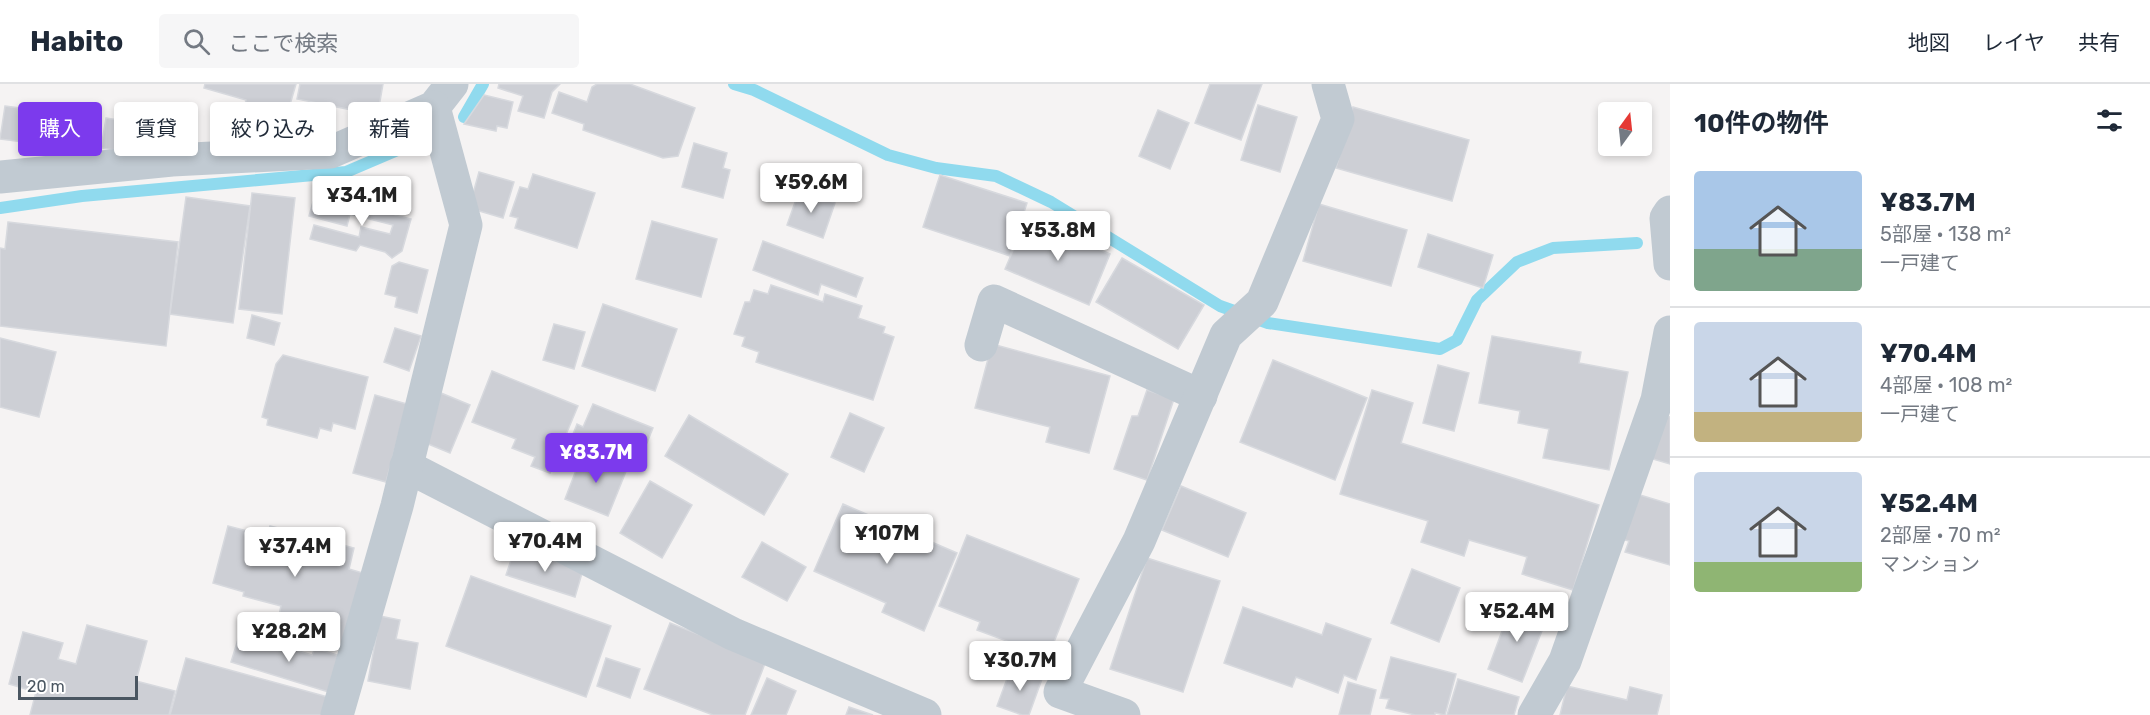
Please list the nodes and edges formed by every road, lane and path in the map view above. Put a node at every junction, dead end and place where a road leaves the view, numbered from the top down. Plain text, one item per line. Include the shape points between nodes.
1 (1328, 84) edge
2 (443, 95) edge
3 (0, 177) edge
4 (1670, 212) edge
5 (1670, 264) edge
6 (1670, 332) edge
7 (981, 345) dead end
8 (1201, 396) junction
9 (1663, 402) edge
10 (406, 466) junction
11 (1052, 703) edge
12 (337, 715) edge
13 (925, 715) edge
14 (1124, 715) edge
15 (1534, 715) edge

1 - 8 street via 1338,119 1262,302 1226,335
2 - 3 street via 331,153 172,160
2 - 10 street via 466,225
4 - 5 street via 1666,218
6 - 9 street
7 - 8 street via 994,301
8 - 11 street via 1138,541
9 - 15 street via 1565,661
10 - 12 street
10 - 13 street via 733,634
11 - 14 street

